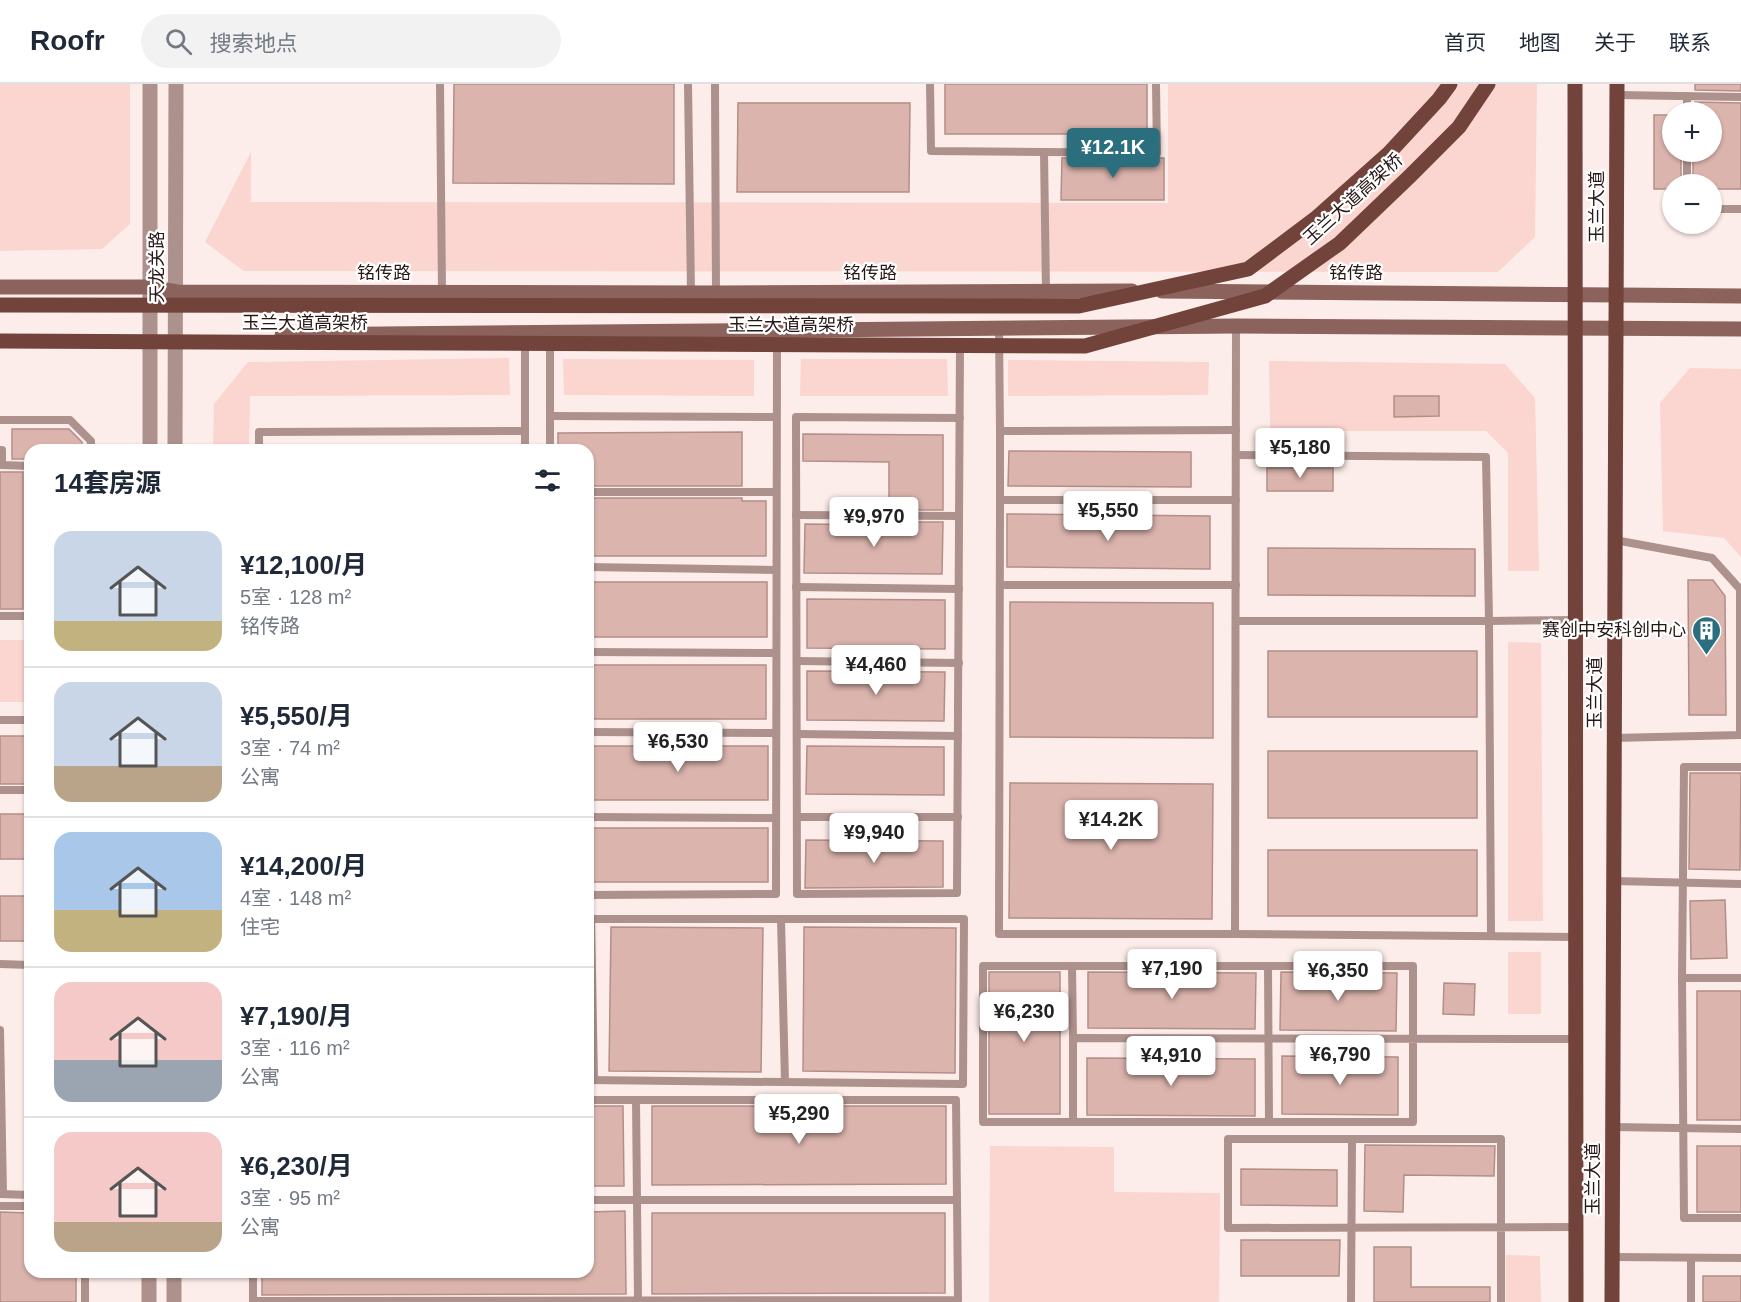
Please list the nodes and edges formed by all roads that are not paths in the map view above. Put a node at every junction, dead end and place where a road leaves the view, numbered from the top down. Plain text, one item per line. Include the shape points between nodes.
1 (150, 84) edge
2 (176, 84) edge
3 (440, 84) edge
4 (688, 84) edge
5 (715, 84) edge
6 (930, 84) edge
7 (1156, 84) edge
8 (1450, 84) edge
9 (1488, 84) edge
10 (1575, 84) edge
11 (1617, 90) edge
12 (1687, 96) junction
13 (1741, 96) edge
14 (1687, 102) edge
15 (1044, 153) junction
16 (1741, 208) edge
17 (1722, 209) edge
18 (0, 287) edge
19 (149, 287) junction
20 (1046, 291) junction
21 (177, 292) junction
22 (442, 292) junction
23 (691, 293) junction
24 (716, 293) junction
25 (1575, 294) junction
26 (1616, 295) junction
27 (1741, 296) edge
28 (0, 305) edge
29 (1236, 327) junction
30 (1575, 328) junction
31 (1616, 328) junction
32 (961, 329) junction
33 (999, 329) junction
34 (1741, 329) edge
35 (777, 331) junction
36 (525, 333) junction
37 (549, 333) junction
38 (0, 336) edge
39 (175, 336) junction
40 (150, 339) junction
41 (0, 341) edge
42 (550, 416) junction
43 (776, 417) junction
44 (960, 418) junction
45 (0, 420) edge
46 (1236, 430) junction
47 (525, 431) junction
48 (1000, 431) junction
49 (91, 444) edge
50 (150, 444) edge
51 (175, 444) edge
52 (258, 444) edge
53 (525, 444) edge
54 (550, 444) edge
55 (0, 450) edge
56 (1236, 455) junction
57 (24, 466) edge
58 (594, 492) edge
59 (776, 492) junction
60 (1000, 500) junction
61 (1236, 500) junction
62 (796, 515) junction
63 (959, 516) junction
64 (1615, 540) junction
65 (594, 567) edge
66 (776, 570) junction
67 (1000, 585) junction
68 (1236, 585) junction
69 (796, 587) junction
70 (959, 589) junction
71 (0, 616) edge
72 (24, 616) edge
73 (1575, 620) junction
74 (1236, 621) junction
75 (1489, 621) junction
76 (594, 652) edge
77 (776, 653) junction
78 (797, 662) junction
79 (959, 663) junction
80 (0, 720) edge
81 (24, 720) edge
82 (594, 732) edge
83 (776, 733) junction
84 (797, 734) junction
85 (958, 736) junction
86 (1614, 738) junction
87 (1741, 767) edge
88 (0, 790) edge
89 (24, 790) edge
90 (594, 817) edge
91 (797, 817) junction
92 (957, 817) junction
93 (776, 818) junction
94 (1614, 881) junction
95 (1683, 884) junction
96 (1741, 884) edge
97 (594, 895) edge
98 (594, 919) edge
99 (781, 919) junction
100 (1235, 934) junction
101 (1491, 936) junction
102 (1575, 937) junction
103 (0, 964) edge
104 (24, 965) edge
105 (1072, 966) junction
106 (1268, 966) junction
107 (1682, 978) junction
108 (1741, 978) edge
109 (0, 1030) edge
110 (1073, 1038) junction
111 (1269, 1039) junction
112 (1413, 1039) junction
113 (1575, 1039) junction
114 (594, 1080) edge
115 (785, 1082) junction
116 (594, 1100) edge
117 (636, 1100) junction
118 (1073, 1122) junction
119 (1269, 1122) junction
120 (1612, 1127) junction
121 (1682, 1128) junction
122 (1741, 1129) edge
123 (1352, 1139) junction
124 (1, 1194) edge
125 (24, 1194) edge
126 (594, 1200) edge
127 (636, 1200) junction
128 (956, 1200) junction
129 (0, 1206) edge
130 (24, 1206) edge
131 (1741, 1218) edge
132 (1500, 1227) junction
133 (1576, 1227) junction
134 (1351, 1228) junction
135 (1612, 1257) junction
136 (1692, 1258) junction
137 (1741, 1258) edge
138 (85, 1278) edge
139 (149, 1278) edge
140 (174, 1278) edge
141 (253, 1278) edge
142 (638, 1301) edge
143 (85, 1302) edge
144 (149, 1302) edge
145 (174, 1302) edge
146 (1351, 1302) edge
147 (1501, 1302) edge
148 (1576, 1302) edge
149 (1612, 1302) edge
150 (1691, 1302) edge

1 - 19 street, 天龙关路
2 - 21 street, 天龙关路
3 - 22 lane
4 - 23 lane
5 - 24 lane
6 - 15 lane via 931,151
7 - 15 lane via 1156,153
8 - 28 main road, 玉兰大道高架桥 via 1389,153 1316,218 1248,269 1079,306
9 - 41 main road, 玉兰大道高架桥 via 1459,127 1340,243 1265,296 1085,346
10 - 25 main road, 玉兰大道
11 - 12 lane
11 - 26 main road, 玉兰大道
12 - 13 lane
12 - 14 lane
15 - 20 lane
16 - 17 lane
18 - 19 main road, 铭传路
19 - 21 main road, 铭传路
19 - 40 street, 天龙关路
20 - 24 main road, 铭传路
20 - 25 main road, 铭传路
21 - 22 main road, 铭传路
21 - 39 street, 天龙关路
22 - 23 main road, 铭传路
23 - 24 main road, 铭传路
25 - 26 main road, 铭传路
25 - 30 main road, 玉兰大道
26 - 27 main road, 铭传路
26 - 31 main road, 玉兰大道
29 - 30 main road
29 - 33 main road
29 - 46 lane
30 - 31 main road
30 - 73 main road, 玉兰大道
31 - 34 main road
31 - 64 main road, 玉兰大道
32 - 33 main road
32 - 35 main road
32 - 44 lane
33 - 48 lane
35 - 37 main road
35 - 43 lane
36 - 37 main road
36 - 39 main road
36 - 47 lane
37 - 42 lane
38 - 40 main road
39 - 40 main road
39 - 51 street, 天龙关路
40 - 50 street, 天龙关路
42 - 43 lane
42 - 54 lane
43 - 59 lane
44 - 62 lane via 796,417
44 - 63 lane
45 - 49 lane via 70,420
46 - 48 lane
46 - 56 lane
47 - 52 lane via 259,432
47 - 53 lane
48 - 60 lane
55 - 57 lane via 2,465
56 - 61 lane
56 - 75 lane via 1486,457
58 - 59 lane
59 - 66 lane
60 - 61 lane
60 - 67 lane
61 - 68 lane
62 - 63 lane
62 - 69 lane
63 - 70 lane
64 - 86 main road, 玉兰大道
64 - 86 lane via 1712,558 1740,589 1740,735
65 - 66 lane
66 - 77 lane
67 - 68 lane
67 - 100 lane via 999,933
68 - 74 lane
69 - 70 lane
69 - 78 lane
70 - 79 lane
71 - 72 lane
73 - 75 lane
73 - 102 main road, 玉兰大道
74 - 75 lane
74 - 100 lane
75 - 101 lane
76 - 77 lane
77 - 83 lane
78 - 79 lane
78 - 84 lane
79 - 85 lane
80 - 81 lane
82 - 83 lane
83 - 93 lane
84 - 85 lane
84 - 91 lane
85 - 92 lane
86 - 94 main road, 玉兰大道
87 - 95 lane via 1684,767
88 - 89 lane
90 - 93 lane
91 - 92 lane
91 - 92 lane via 797,894 809,894 957,893
93 - 97 lane via 776,894
94 - 95 lane
94 - 120 main road, 玉兰大道
95 - 96 lane
95 - 107 lane
98 - 99 lane
99 - 115 lane
99 - 115 lane via 964,919 963,1084
100 - 101 lane
101 - 102 lane
102 - 113 main road, 玉兰大道
103 - 104 lane
105 - 106 lane
105 - 110 lane
105 - 118 lane via 983,966 983,1122
106 - 111 lane
106 - 112 lane via 1413,966
107 - 108 lane
107 - 121 lane
109 - 124 lane
110 - 111 lane
110 - 118 lane
111 - 112 lane
111 - 119 lane
112 - 113 lane
112 - 119 lane via 1413,1122
113 - 133 main road, 玉兰大道
114 - 115 lane
116 - 117 lane
117 - 127 lane
117 - 128 lane via 956,1100
118 - 119 lane
120 - 121 lane
120 - 135 main road, 玉兰大道
121 - 122 lane
121 - 131 lane via 1684,1218
123 - 132 lane via 1501,1139
123 - 134 lane
123 - 134 lane via 1228,1139 1228,1228
124 - 125 lane
126 - 127 lane
127 - 128 lane
127 - 142 lane
128 - 142 lane via 958,1300
129 - 130 lane
132 - 133 lane
132 - 134 lane
132 - 147 lane
133 - 148 main road, 玉兰大道
134 - 146 lane
135 - 136 lane
135 - 149 main road, 玉兰大道
136 - 137 lane
136 - 150 lane
138 - 143 lane
139 - 144 street
140 - 145 street
141 - 142 lane via 253,1301

